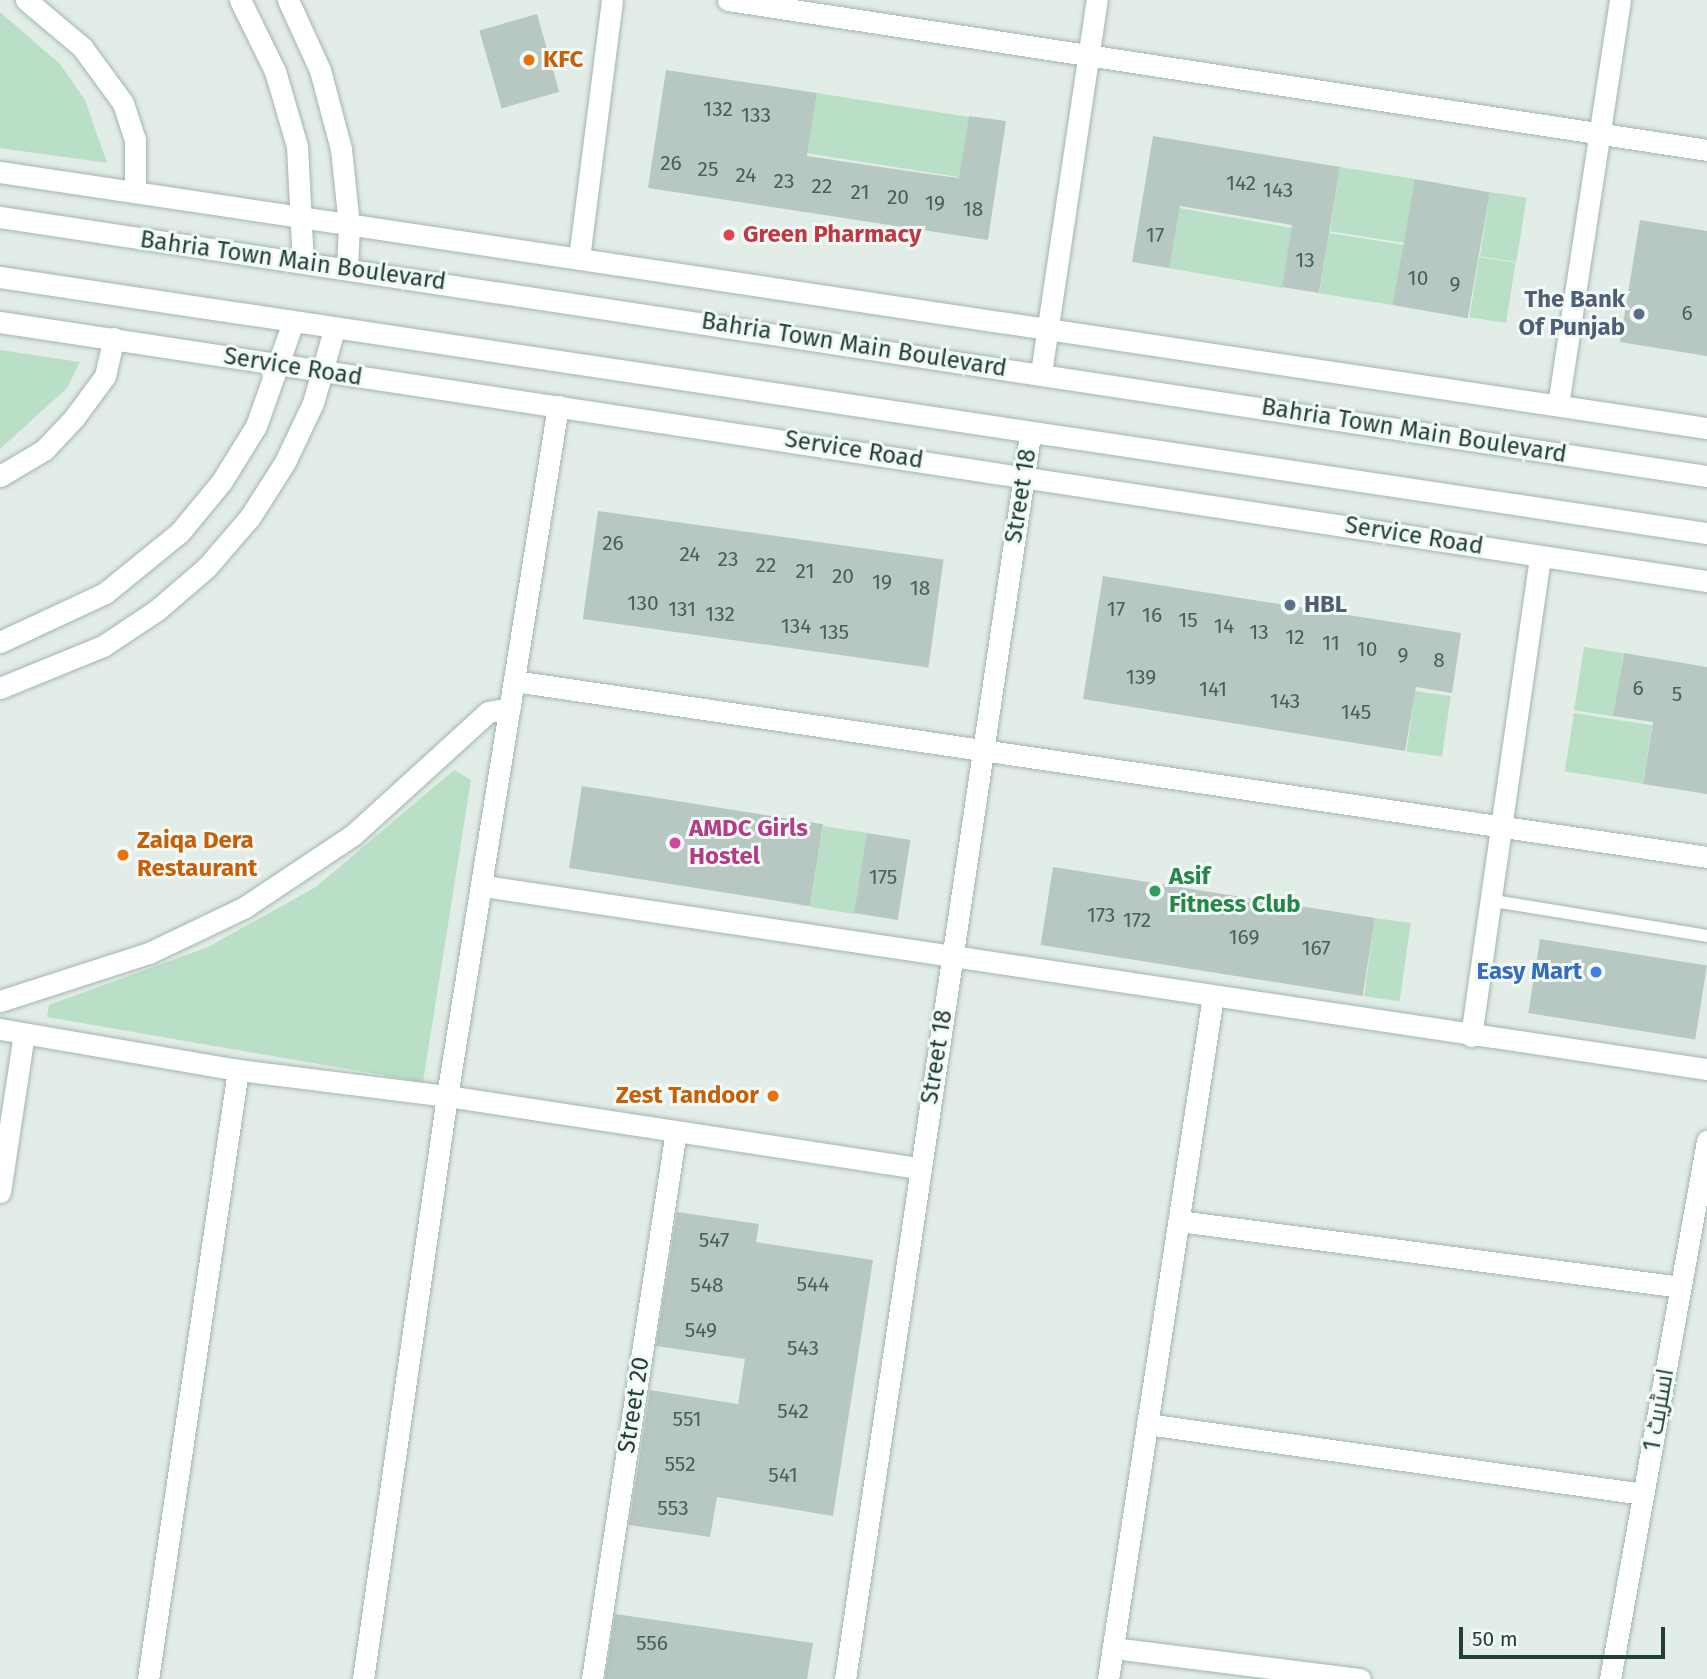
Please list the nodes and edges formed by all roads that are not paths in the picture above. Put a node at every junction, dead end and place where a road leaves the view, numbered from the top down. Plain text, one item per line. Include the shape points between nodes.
1 (26, 0) edge
2 (240, 0) edge
3 (288, 0) edge
4 (612, 0) edge
5 (728, 0) edge
6 (1097, 0) edge
7 (1620, 0) edge
8 (1090, 54) junction
9 (1599, 134) junction
10 (1707, 150) edge
11 (0, 172) edge
12 (135, 192) junction
13 (0, 217) edge
14 (304, 218) junction
15 (349, 225) junction
16 (579, 258) junction
17 (303, 263) junction
18 (347, 269) junction
19 (0, 277) edge
20 (0, 322) edge
21 (292, 322) junction
22 (334, 330) junction
23 (1047, 331) junction
24 (114, 338) junction
25 (281, 365) junction
26 (323, 372) junction
27 (1041, 373) junction
28 (1558, 404) junction
29 (558, 406) junction
30 (1707, 428) edge
31 (1030, 435) junction
32 (1024, 475) junction
33 (1707, 475) edge
34 (0, 476) edge
35 (1707, 533) edge
36 (1540, 556) junction
37 (1707, 581) edge
38 (0, 642) edge
39 (514, 681) junction
40 (0, 688) edge
41 (510, 708) junction
42 (983, 750) junction
43 (1499, 823) junction
44 (1707, 858) edge
45 (484, 887) junction
46 (1488, 900) junction
47 (1707, 936) edge
48 (952, 957) junction
49 (1213, 996) junction
50 (0, 1001) edge
51 (0, 1028) edge
52 (23, 1034) junction
53 (1471, 1036) junction
54 (1707, 1069) edge
55 (238, 1070) junction
56 (447, 1096) junction
57 (676, 1131) junction
58 (1707, 1141) edge
59 (920, 1168) junction
60 (0, 1192) edge
61 (1179, 1221) junction
62 (1681, 1287) junction
63 (1147, 1424) junction
64 (1643, 1494) junction
65 (1113, 1648) junction
66 (148, 1679) edge
67 (363, 1679) edge
68 (592, 1679) edge
69 (845, 1679) edge
70 (1108, 1679) edge
71 (1360, 1679) edge
72 (1610, 1679) edge

1 - 12 street via 82,47 123,103 135,139
2 - 14 street via 288,108
3 - 15 street via 332,109
4 - 16 street
5 - 8 street
6 - 8 street
7 - 9 street
8 - 9 street
8 - 23 street
9 - 10 street
9 - 28 street
11 - 12 street
12 - 14 street
13 - 17 street, Bahria Town Main Boulevard
14 - 15 street
14 - 17 street
15 - 16 street
15 - 18 street
16 - 23 street
17 - 18 street, Bahria Town Main Boulevard
18 - 27 street, Bahria Town Main Boulevard
19 - 21 street
20 - 24 street, Service Road
21 - 22 street
21 - 25 street
22 - 26 street
22 - 31 street
23 - 27 street
23 - 28 street
24 - 25 street, Service Road
24 - 34 street via 105,376 74,418 44,450
25 - 26 street, Service Road
25 - 38 street via 240,454 180,532 105,593
26 - 29 street, Service Road
26 - 40 street via 300,433 268,490 207,567 157,610 103,646
27 - 33 street, Bahria Town Main Boulevard
28 - 30 street
29 - 32 street, Service Road
29 - 39 street
31 - 32 street, Street 18
31 - 35 street
32 - 36 street, Service Road
32 - 42 street, Street 18
36 - 37 street, Service Road
36 - 43 street
39 - 41 street
39 - 42 street
41 - 45 street
41 - 50 street via 488,712 353,835 245,907 149,953
42 - 43 street
42 - 48 street, Street 18
43 - 44 street
43 - 46 street
45 - 48 street
45 - 56 street
46 - 47 lane
46 - 53 street
48 - 49 street
48 - 59 street, Street 18
49 - 53 street
49 - 61 street
51 - 52 street
52 - 55 street
52 - 60 street
53 - 54 street
55 - 56 street
55 - 66 street
56 - 57 street
56 - 67 street
57 - 59 street
57 - 68 street, Street 20
58 - 62 street, اسٹریٹ 1
59 - 69 street, Street 18
61 - 62 street
61 - 63 street
62 - 64 street, اسٹریٹ 1
63 - 64 street
63 - 65 street
64 - 72 street, اسٹریٹ 1
65 - 70 street
65 - 71 street

